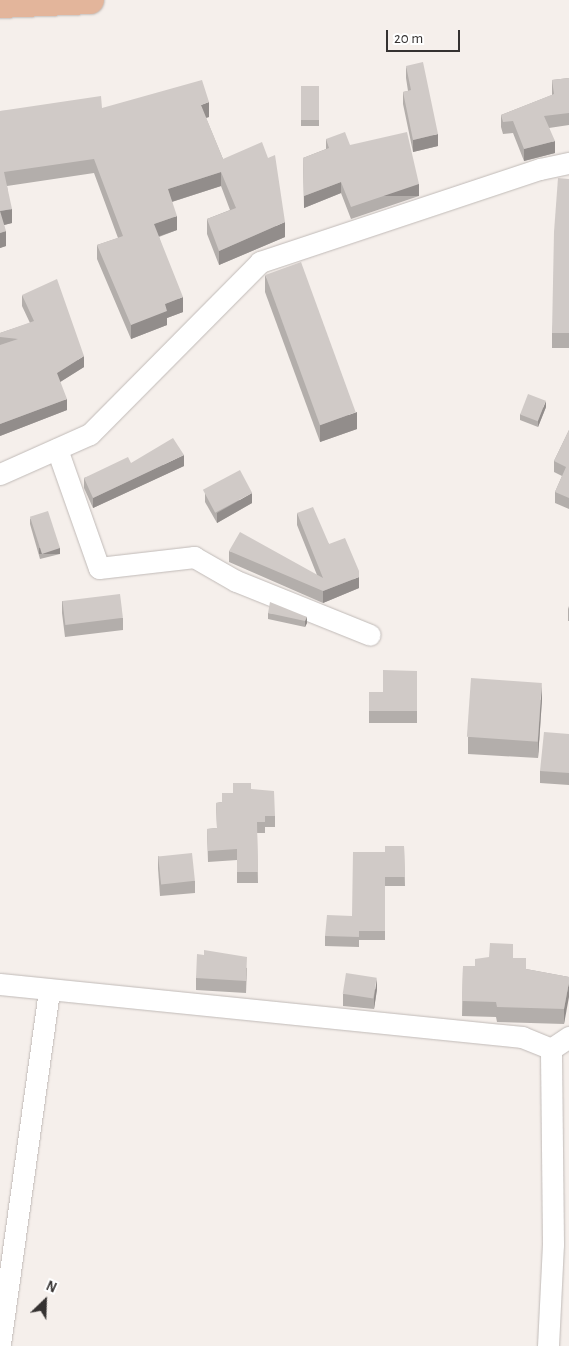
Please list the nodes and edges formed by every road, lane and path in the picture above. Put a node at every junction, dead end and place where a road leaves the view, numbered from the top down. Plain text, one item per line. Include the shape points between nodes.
1 (90, 0) edge
2 (0, 4) edge
3 (569, 163) edge
4 (57, 449) junction
5 (0, 474) edge
6 (370, 635) dead end
7 (0, 984) edge
8 (49, 991) junction
9 (569, 1037) edge
10 (551, 1049) junction
11 (561, 1246) edge
12 (0, 1344) edge
13 (548, 1346) edge

1 - 2 main road
3 - 4 street via 540,168 260,262 90,434
4 - 5 street
4 - 6 street via 99,568 194,557 236,581
7 - 8 street
8 - 10 street via 522,1037
8 - 12 street
9 - 10 street
10 - 11 street
11 - 13 street

